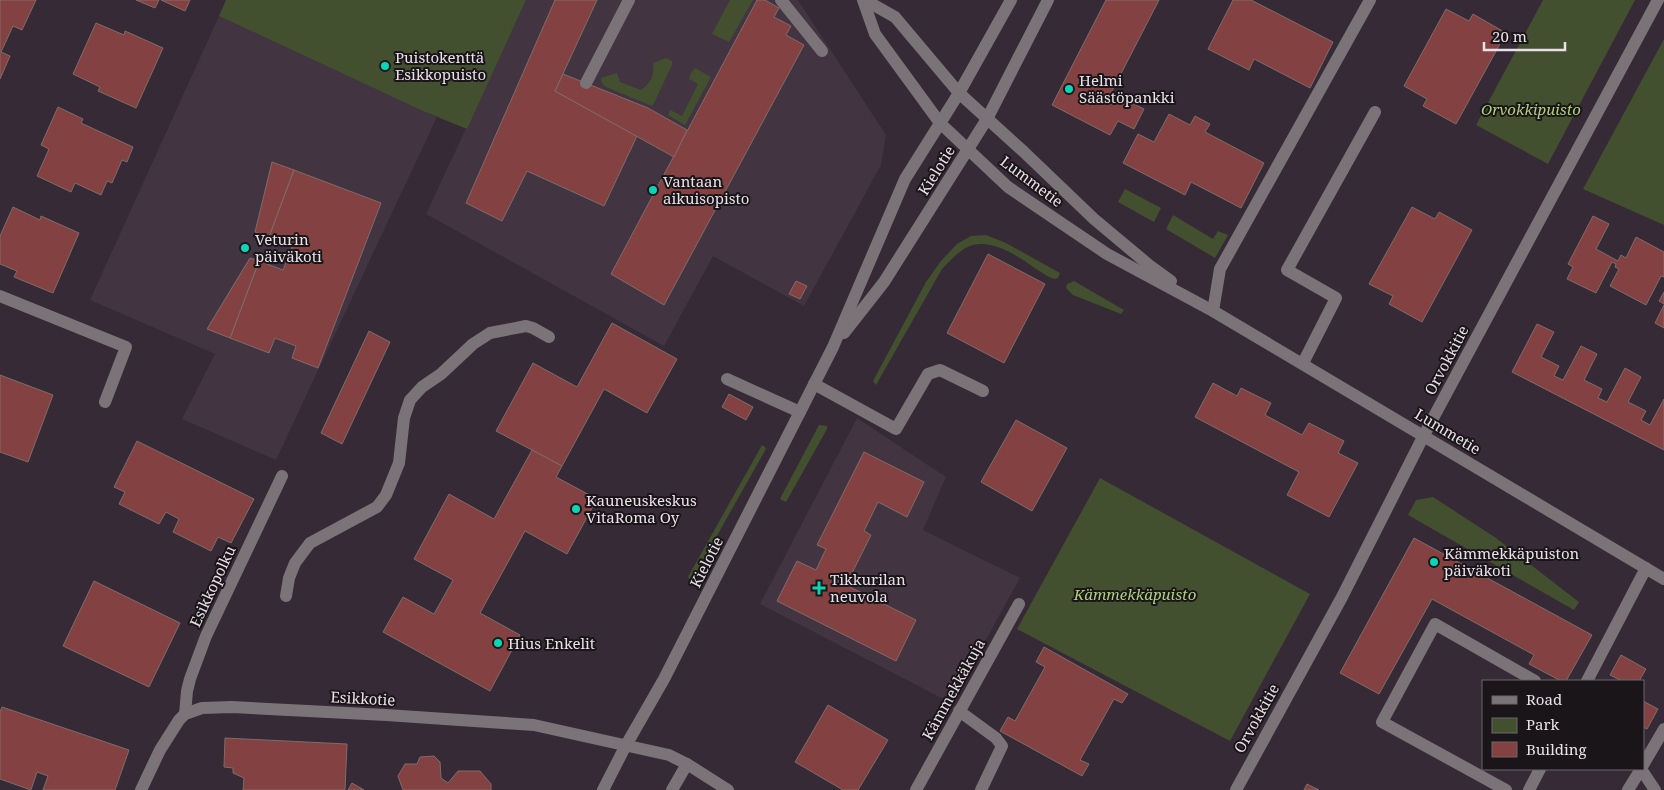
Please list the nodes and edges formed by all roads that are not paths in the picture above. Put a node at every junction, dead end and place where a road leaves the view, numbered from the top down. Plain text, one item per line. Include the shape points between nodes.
1 (629, 0) edge
2 (781, 0) edge
3 (864, 0) edge
4 (1011, 0) edge
5 (1048, 0) edge
6 (1370, 0) edge
7 (1658, 0) edge
8 (822, 52) dead end
9 (586, 83) dead end
10 (959, 93) junction
11 (1375, 112) dead end
12 (988, 119) junction
13 (940, 123) junction
14 (968, 150) junction
15 (0, 296) edge
16 (1214, 311) junction
17 (549, 337) dead end
18 (833, 347) junction
19 (1302, 363) junction
20 (727, 379) dead end
21 (814, 384) junction
22 (983, 391) dead end
23 (105, 402) dead end
24 (800, 412) junction
25 (1424, 435) junction
26 (282, 476) dead end
27 (1646, 568) junction
28 (1664, 579) edge
29 (286, 596) dead end
30 (1019, 604) dead end
31 (1533, 680) edge
32 (1587, 680) edge
33 (959, 711) junction
34 (184, 714) junction
35 (1664, 729) edge
36 (625, 746) junction
37 (686, 764) junction
38 (1644, 764) edge
39 (1539, 770) edge
40 (1641, 770) edge
41 (1643, 770) edge
42 (141, 790) edge
43 (603, 790) edge
44 (672, 790) edge
45 (728, 790) edge
46 (916, 790) edge
47 (981, 790) edge
48 (1236, 790) edge
49 (1506, 790) edge
50 (1528, 790) edge
51 (1628, 790) edge
52 (1655, 790) edge

1 - 9 street
2 - 8 street
3 - 10 street, Lummetie via 895,17
3 - 13 street, Lummetie via 875,34
4 - 10 street, Kielotie
5 - 12 street, Kielotie
6 - 16 street via 1220,270
7 - 25 street, Orvokkitie
10 - 12 street, Lummetie
10 - 13 street, Kielotie
11 - 19 street via 1287,270 1336,298
12 - 14 street, Kielotie
12 - 16 street, Lummetie via 1094,219 1149,265
13 - 14 street, Lummetie
13 - 18 street, Kielotie via 905,179
14 - 16 street, Lummetie via 1008,187 1107,254
14 - 18 street, Kielotie via 884,282
15 - 23 street via 126,347
16 - 19 street, Lummetie
17 - 29 street via 526,326 490,333 422,387 410,400 404,418 399,463 386,495 377,507 310,543 295,563
18 - 21 street, Kielotie
19 - 25 street, Lummetie
20 - 24 street
21 - 22 street via 896,429 928,374 940,370
21 - 24 street, Kielotie
24 - 36 street, Kielotie via 664,679
25 - 27 street, Lummetie
25 - 48 street, Orvokkitie via 1342,596
26 - 34 street, Esikkopolku via 206,636 190,678
27 - 28 street, Lummetie
27 - 32 street
30 - 33 street, Kämmekkäkuja
31 - 49 street via 1435,624 1382,722
33 - 46 street, Kämmekkäkuja
33 - 47 street via 1002,746
34 - 36 street, Esikkotie via 202,708 232,707 524,724
34 - 42 street via 160,750
35 - 38 street
36 - 37 street, Esikkotie via 669,755
36 - 43 street, Kielotie
37 - 44 street
37 - 45 street, Esikkotie
39 - 50 street
40 - 51 street
41 - 52 street

